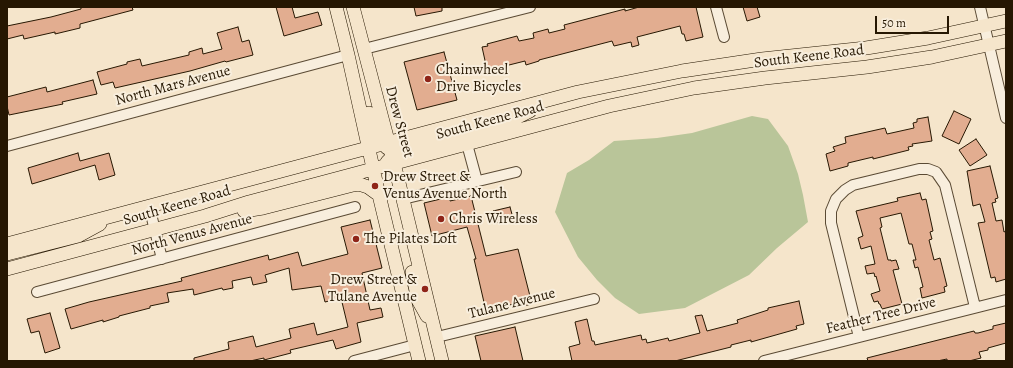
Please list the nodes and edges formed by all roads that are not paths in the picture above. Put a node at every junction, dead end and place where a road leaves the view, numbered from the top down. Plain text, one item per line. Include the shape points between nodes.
1 (336, 7) edge
2 (353, 7) edge
3 (530, 7) edge
4 (716, 7) edge
5 (980, 7) edge
6 (1006, 21) edge
7 (340, 22) junction
8 (985, 27) junction
9 (724, 37) dead end
10 (1006, 41) edge
11 (989, 45) junction
12 (364, 49) junction
13 (348, 55) junction
14 (1006, 118) edge
15 (467, 144) junction
16 (7, 146) edge
17 (381, 155) junction
18 (516, 172) dead end
19 (477, 181) junction
20 (379, 195) junction
21 (403, 199) junction
22 (149, 206) junction
23 (355, 207) dead end
24 (119, 214) junction
25 (205, 216) junction
26 (155, 229) junction
27 (7, 244) edge
28 (7, 254) edge
29 (162, 259) junction
30 (7, 269) edge
31 (38, 292) dead end
32 (594, 299) dead end
33 (1006, 300) edge
34 (975, 307) junction
35 (437, 337) junction
36 (859, 337) junction
37 (415, 345) junction
38 (354, 361) edge
39 (420, 361) edge
40 (442, 361) edge
41 (764, 361) edge

1 - 7 main road, Drew Street
2 - 12 main road, Drew Street
3 - 12 street
4 - 9 street
5 - 8 street
6 - 8 main road, South Keene Road
7 - 13 main road, Drew Street
7 - 17 main road via 354,53
8 - 11 street
8 - 17 main road, South Keene Road via 866,48 682,71 578,92
10 - 11 main road, South Keene Road
11 - 14 street
11 - 15 main road, South Keene Road via 867,67 694,88 609,106
12 - 17 main road, Drew Street via 382,118
13 - 16 street, North Mars Avenue
13 - 17 main road, Drew Street
15 - 17 main road, South Keene Road via 414,158
15 - 19 street
17 - 20 main road, Drew Street
17 - 21 main road, Drew Street
17 - 22 main road, South Keene Road via 353,152
17 - 25 main road, South Keene Road
17 - 35 main road via 392,190 418,300
18 - 19 street
19 - 21 street
20 - 25 main road via 368,187 353,184 263,208
20 - 37 main road, Drew Street
21 - 35 main road, Drew Street
22 - 24 main road, South Keene Road
22 - 26 street
23 - 29 street, North Venus Avenue
24 - 27 main road, South Keene Road
24 - 28 main road via 78,236
25 - 26 main road, South Keene Road
26 - 29 street
26 - 30 main road, South Keene Road
29 - 31 street, North Venus Avenue
32 - 35 street, Tulane Avenue
33 - 34 street, Feather Tree Drive
34 - 36 street, Feather Tree Drive
34 - 36 street via 945,185 936,172 919,169 853,185 836,199 831,211 831,223
35 - 40 main road, Drew Street
36 - 41 street, Feather Tree Drive
37 - 38 street
37 - 39 main road, Drew Street

